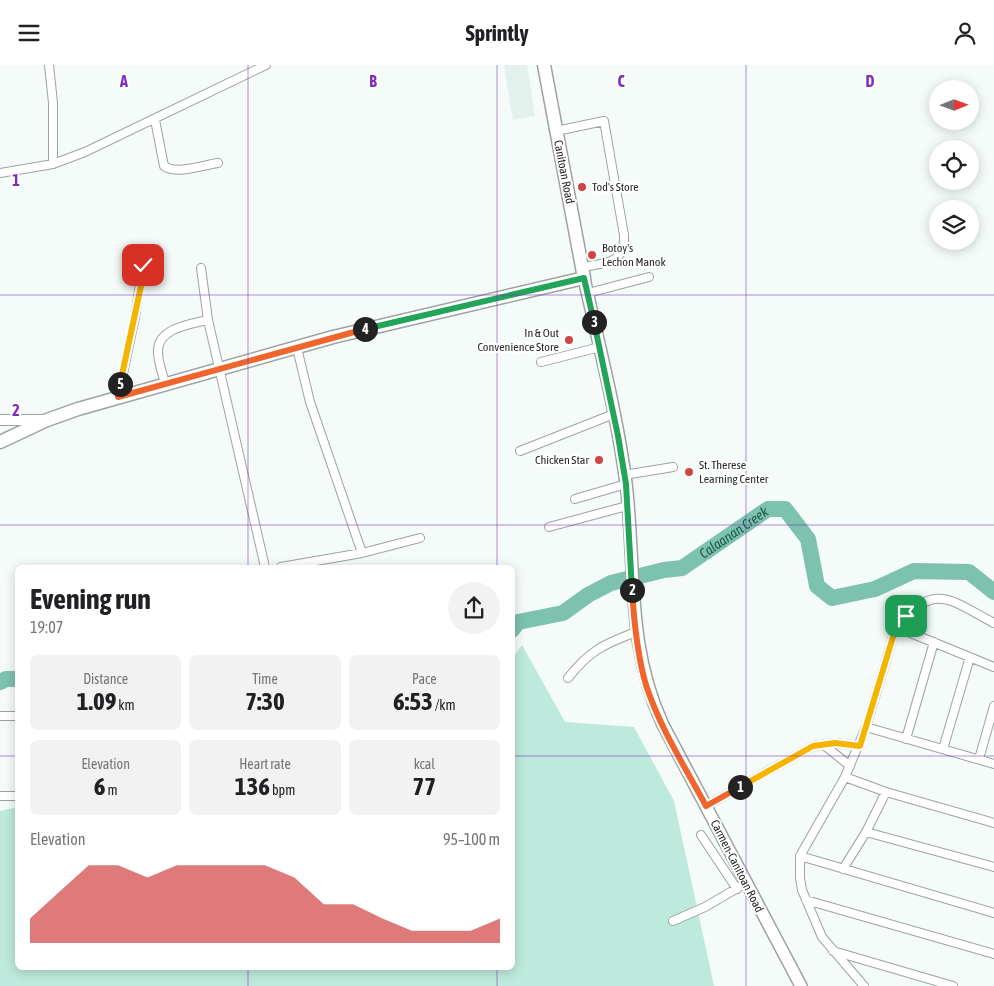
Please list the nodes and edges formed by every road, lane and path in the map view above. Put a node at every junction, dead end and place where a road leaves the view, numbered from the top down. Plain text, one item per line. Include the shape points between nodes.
1 (49, 65) edge
2 (266, 65) edge
3 (544, 65) edge
4 (155, 120) junction
5 (556, 131) junction
6 (218, 163) dead end
7 (53, 165) junction
8 (0, 173) edge
9 (143, 265) dead end
10 (201, 268) dead end
11 (583, 273) junction
12 (649, 277) dead end
13 (588, 293) junction
14 (208, 320) junction
15 (600, 347) junction
16 (296, 348) junction
17 (541, 362) dead end
18 (219, 369) junction
19 (165, 384) junction
20 (118, 397) junction
21 (614, 414) junction
22 (0, 420) edge
23 (46, 420) junction
24 (0, 442) edge
25 (520, 451) dead end
26 (673, 467) dead end
27 (625, 479) junction
28 (575, 499) dead end
29 (627, 506) junction
30 (549, 527) dead end
31 (420, 538) dead end
32 (362, 553) junction
33 (265, 565) edge
34 (293, 565) edge
35 (994, 623) edge
36 (896, 627) junction
37 (636, 632) junction
38 (934, 642) junction
39 (970, 657) junction
40 (994, 667) edge
41 (568, 678) dead end
42 (994, 706) edge
43 (15, 716) edge
44 (0, 717) edge
45 (866, 727) junction
46 (906, 739) junction
47 (824, 745) junction
48 (860, 746) junction
49 (943, 749) junction
50 (979, 759) junction
51 (994, 764) edge
52 (850, 766) junction
53 (846, 777) junction
54 (886, 792) junction
55 (0, 796) edge
56 (15, 796) edge
57 (706, 806) junction
58 (994, 823) edge
59 (866, 832) junction
60 (701, 835) dead end
61 (800, 856) junction
62 (994, 867) edge
63 (843, 869) junction
64 (741, 886) junction
65 (806, 900) junction
66 (994, 913) edge
67 (673, 921) dead end
68 (832, 951) junction
69 (994, 954) edge
70 (801, 986) edge
71 (864, 986) edge
72 (953, 986) edge

1 - 7 street
2 - 4 street
3 - 5 main road, Canitoan Road
4 - 6 street via 167,169
4 - 7 street
5 - 11 main road, Canitoan Road
5 - 11 street via 604,121 624,249 615,260
7 - 8 street
9 - 20 street
10 - 14 street
11 - 13 main road, Carmen-Canitoan Road
11 - 16 main road
12 - 13 street
13 - 15 main road, Carmen-Canitoan Road
14 - 18 street
14 - 19 street via 172,329 160,342 158,351
15 - 17 street
15 - 21 main road, Carmen-Canitoan Road
16 - 18 main road
16 - 32 street via 310,402
18 - 19 main road
18 - 33 street
19 - 20 main road
20 - 23 main road
21 - 25 street
21 - 27 main road, Carmen-Canitoan Road
22 - 23 street
23 - 24 main road
26 - 27 street
27 - 28 street
27 - 29 main road, Carmen-Canitoan Road
29 - 30 street
29 - 37 main road, Carmen-Canitoan Road
31 - 32 street
32 - 34 street
35 - 36 street via 940,597 914,610
36 - 38 street
36 - 45 street
37 - 41 street via 590,653
37 - 57 main road, Carmen-Canitoan Road via 646,684 655,708
38 - 39 street
38 - 46 street
39 - 40 street
39 - 49 street
42 - 50 street
43 - 44 street
45 - 46 street
45 - 48 street
46 - 49 street
47 - 48 street
47 - 52 street
47 - 57 street via 803,750
48 - 52 street
49 - 50 street
50 - 51 street
52 - 53 street
53 - 54 street
53 - 61 street
54 - 58 street
54 - 59 street
55 - 56 street
57 - 64 main road, Carmen-Canitoan Road
59 - 62 street
59 - 63 street
60 - 64 street
61 - 63 street
61 - 65 street via 800,878
63 - 66 street
64 - 67 street
64 - 70 main road, Carmen-Canitoan Road
65 - 68 street via 822,937
65 - 69 street
68 - 71 street
68 - 72 street

